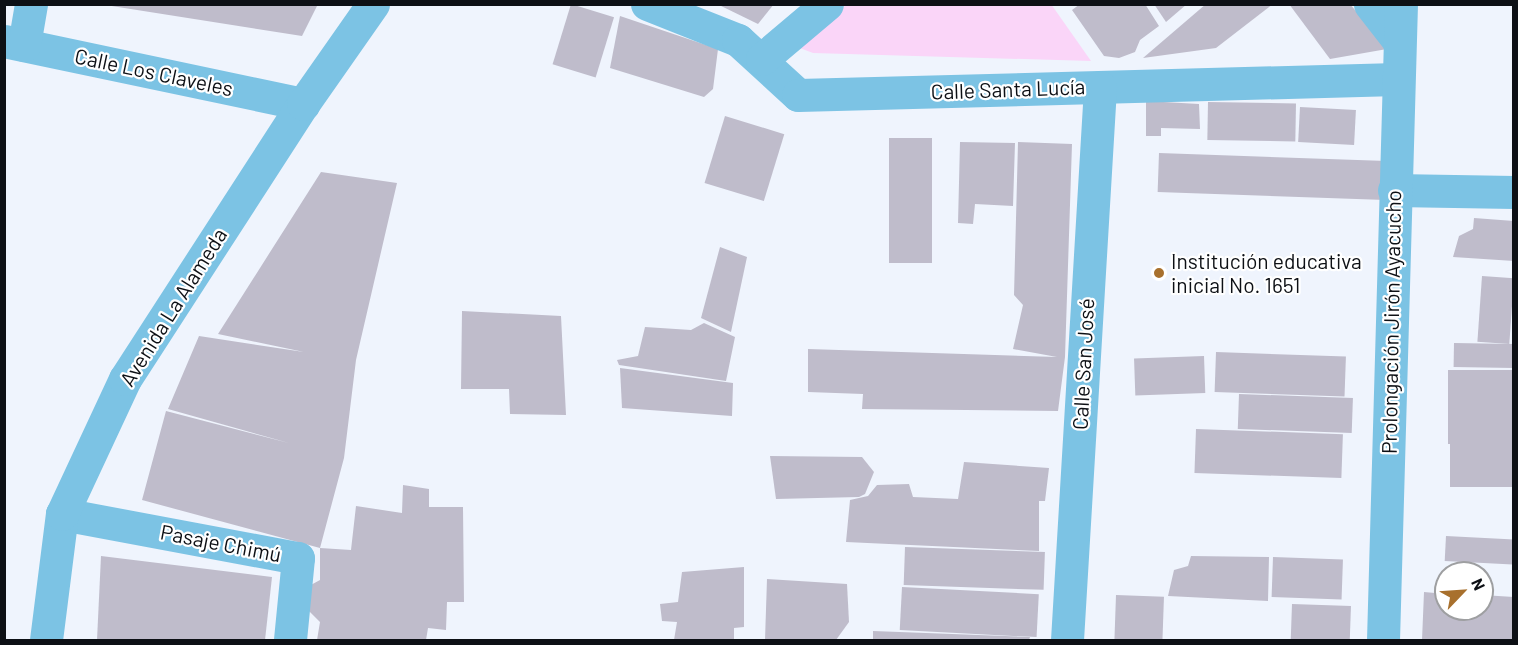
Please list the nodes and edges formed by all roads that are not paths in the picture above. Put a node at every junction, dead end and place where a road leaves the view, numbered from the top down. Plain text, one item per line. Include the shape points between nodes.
1 (31, 4) edge
2 (373, 4) edge
3 (646, 4) edge
4 (827, 4) edge
5 (1371, 4) edge
6 (1401, 4) edge
7 (1398, 39) junction
8 (14, 43) edge
9 (762, 59) junction
10 (1397, 79) junction
11 (1100, 87) junction
12 (303, 104) junction
13 (1394, 190) junction
14 (1514, 192) edge
15 (63, 514) junction
16 (46, 640) edge
17 (290, 640) edge
18 (1067, 640) edge
19 (1383, 640) edge

1 - 8 street
2 - 12 street, Avenida La Alameda
3 - 9 street, Calle Santa Lucía via 738,40
4 - 9 street
5 - 7 street
6 - 7 street, Prolongación Jirón Ayacucho
7 - 10 street, Prolongación Jirón Ayacucho
8 - 12 street, Calle Los Claveles
9 - 11 street, Calle Santa Lucía via 798,95
10 - 11 street, Calle Santa Lucía
10 - 13 street, Prolongación Jirón Ayacucho
11 - 18 street, Calle San José
12 - 15 street, Avenida La Alameda via 125,380
13 - 14 street
13 - 19 street, Prolongación Jirón Ayacucho
15 - 16 street, Avenida La Alameda
15 - 17 street, Pasaje Chimú via 298,558

